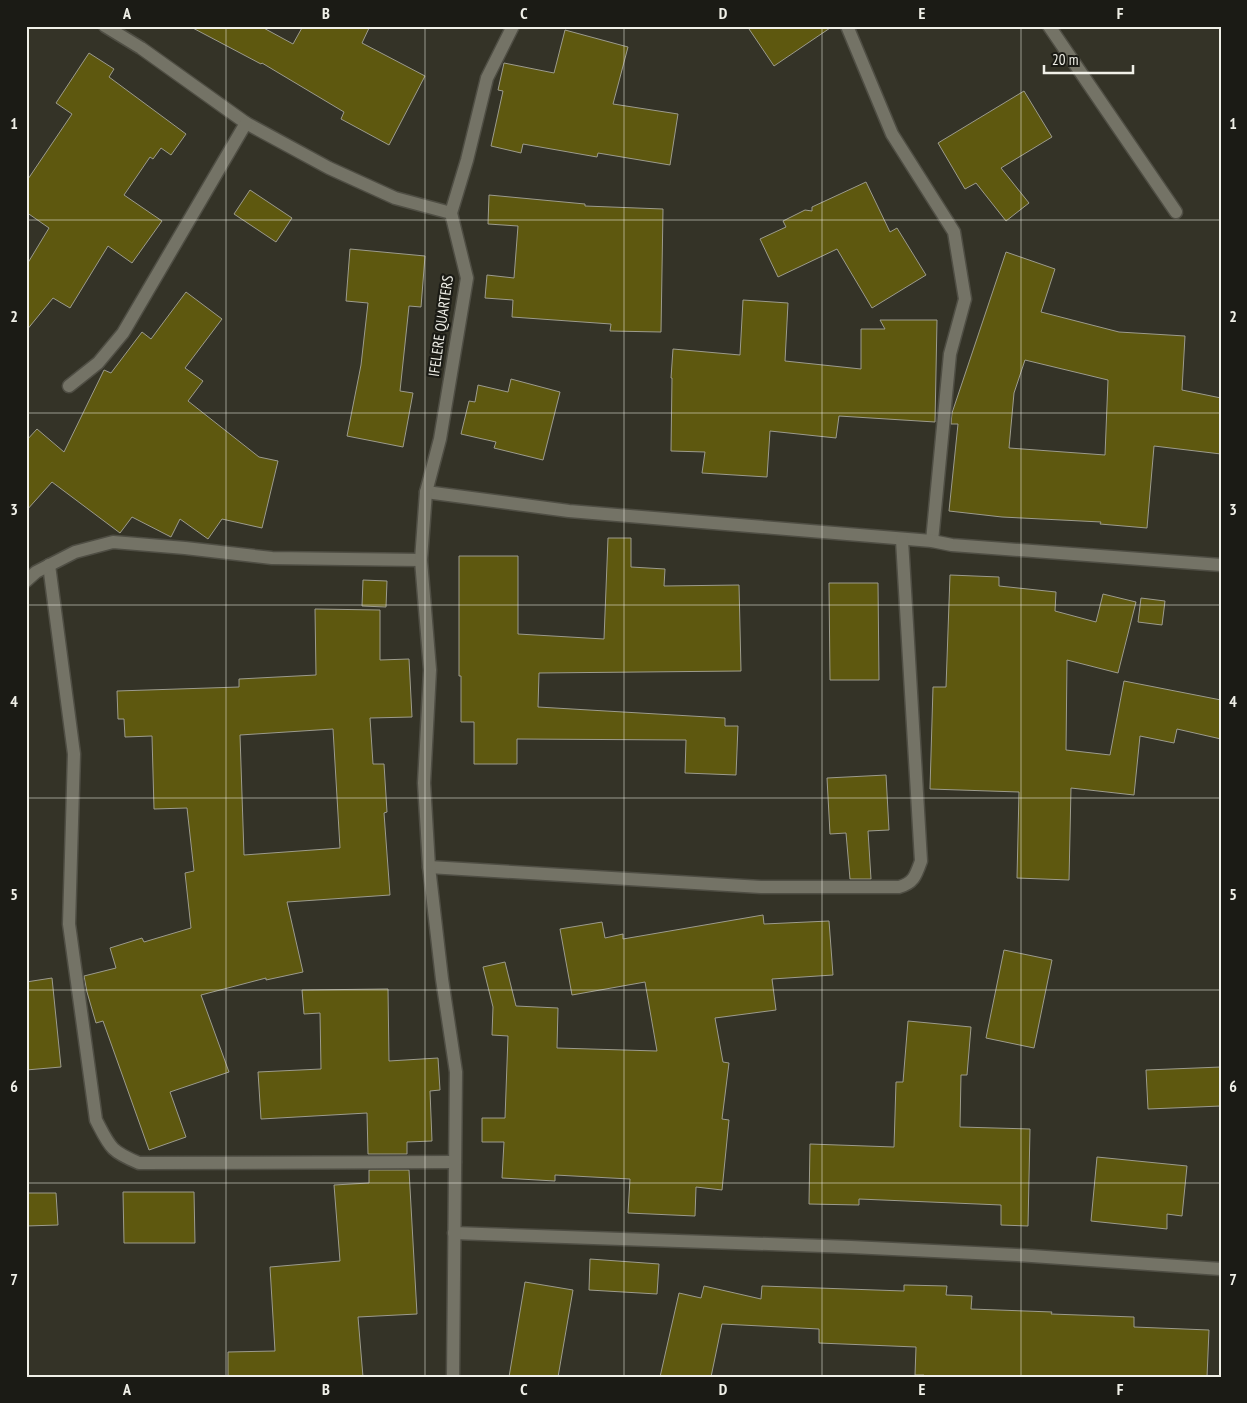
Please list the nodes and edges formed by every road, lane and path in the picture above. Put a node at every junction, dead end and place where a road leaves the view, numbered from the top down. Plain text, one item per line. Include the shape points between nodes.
1 (105, 26) edge
2 (513, 26) edge
3 (847, 26) edge
4 (1050, 26) edge
5 (246, 123) junction
6 (1176, 212) dead end
7 (451, 213) junction
8 (69, 386) dead end
9 (426, 492) junction
10 (902, 540) junction
11 (932, 541) junction
12 (421, 560) junction
13 (49, 565) junction
14 (1221, 565) edge
15 (26, 581) edge
16 (429, 867) junction
17 (455, 1162) junction
18 (454, 1233) junction
19 (1221, 1270) edge
20 (453, 1377) edge

1 - 5 street
2 - 7 street via 487,78
3 - 11 street via 892,134 954,232 956,242 965,299 950,354
4 - 6 street
5 - 7 street via 329,168 396,198
5 - 8 street via 123,333 98,363
7 - 9 street, IFELERE QUARTERS via 468,278 440,439
9 - 10 street via 569,511
9 - 12 street, IFELERE QUARTERS
10 - 11 street
10 - 16 street via 921,861 916,875 908,884 898,887 761,887
11 - 14 street via 962,546
12 - 13 street via 272,558 113,542 75,552
12 - 16 street, IFELERE QUARTERS via 430,670 424,783
13 - 15 street
13 - 17 street via 74,754 69,924 96,1120 110,1147 120,1155 140,1162
16 - 17 street, IFELERE QUARTERS via 456,1072
17 - 18 street, IFELERE QUARTERS
18 - 19 street via 1017,1255
18 - 20 street, IFELERE QUARTERS

